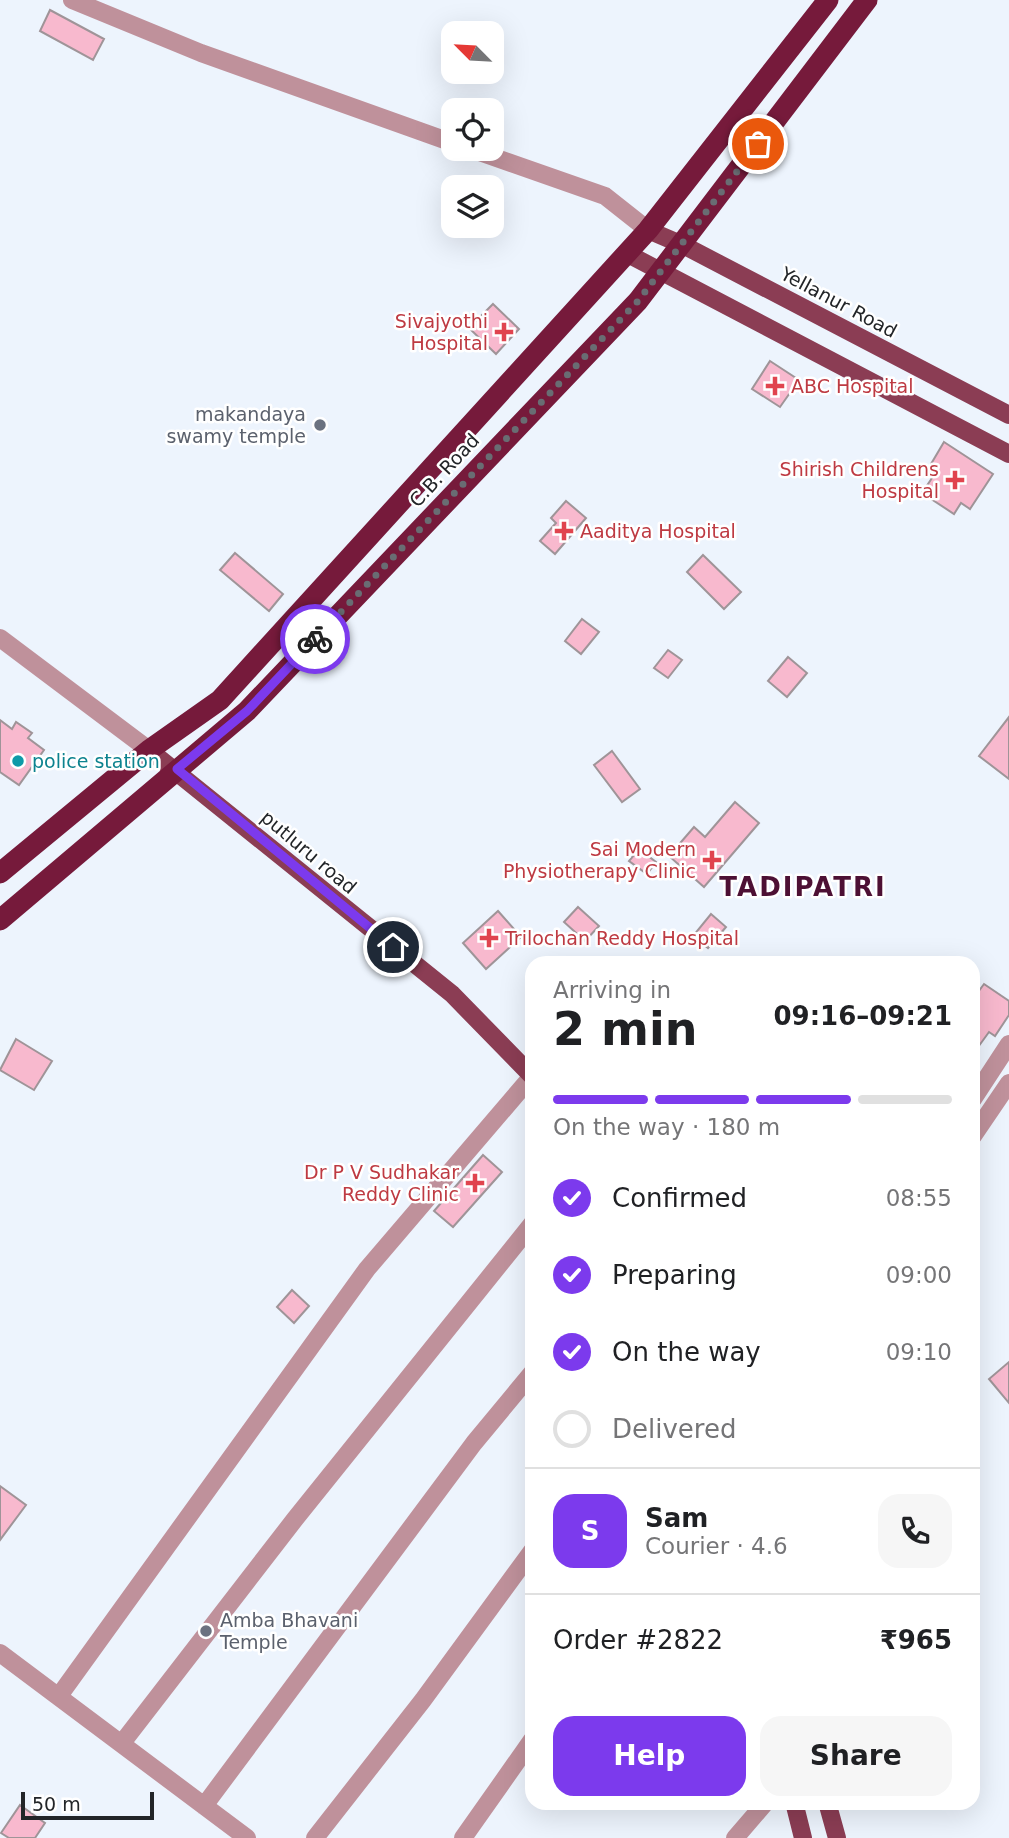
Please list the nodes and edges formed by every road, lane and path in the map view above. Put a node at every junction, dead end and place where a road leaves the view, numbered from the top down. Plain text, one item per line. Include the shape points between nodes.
1 (72, 0) edge
2 (828, 0) edge
3 (864, 1) edge
4 (441, 138) edge
5 (504, 161) edge
6 (648, 230) junction
7 (682, 244) junction
8 (626, 253) junction
9 (660, 272) junction
10 (1009, 415) edge
11 (1009, 454) edge
12 (0, 638) edge
13 (149, 750) junction
14 (177, 769) junction
15 (0, 873) edge
16 (0, 920) edge
17 (1009, 1044) edge
18 (525, 1069) edge
19 (1009, 1083) edge
20 (525, 1084) edge
21 (980, 1088) edge
22 (980, 1126) edge
23 (525, 1233) edge
24 (525, 1381) edge
25 (525, 1561) edge
26 (0, 1653) edge
27 (59, 1696) junction
28 (122, 1743) junction
29 (525, 1750) edge
30 (204, 1806) junction
31 (759, 1810) edge
32 (796, 1810) edge
33 (829, 1810) edge
34 (247, 1838) edge
35 (315, 1838) edge
36 (463, 1838) edge
37 (735, 1838) edge
38 (803, 1838) edge
39 (837, 1838) edge

1 - 4 street via 201,53
2 - 6 highway
3 - 7 highway, C.B. Road
5 - 6 street via 605,196
6 - 7 main road, Yellanur Road
6 - 8 highway
7 - 9 highway, C.B. Road
7 - 10 main road, Yellanur Road
8 - 9 main road
8 - 13 highway via 220,700
9 - 11 main road
9 - 14 highway, C.B. Road via 638,301 247,711
12 - 13 street
13 - 14 main road, putluru road
13 - 15 highway
14 - 16 highway, C.B. Road
14 - 18 main road, putluru road via 452,994
17 - 21 street
19 - 22 street
20 - 27 street via 367,1269
23 - 28 street
24 - 30 street via 474,1443
25 - 35 street
26 - 27 street
27 - 28 street
28 - 30 street
29 - 36 street
30 - 34 street
31 - 37 street
32 - 38 main road
33 - 39 main road

